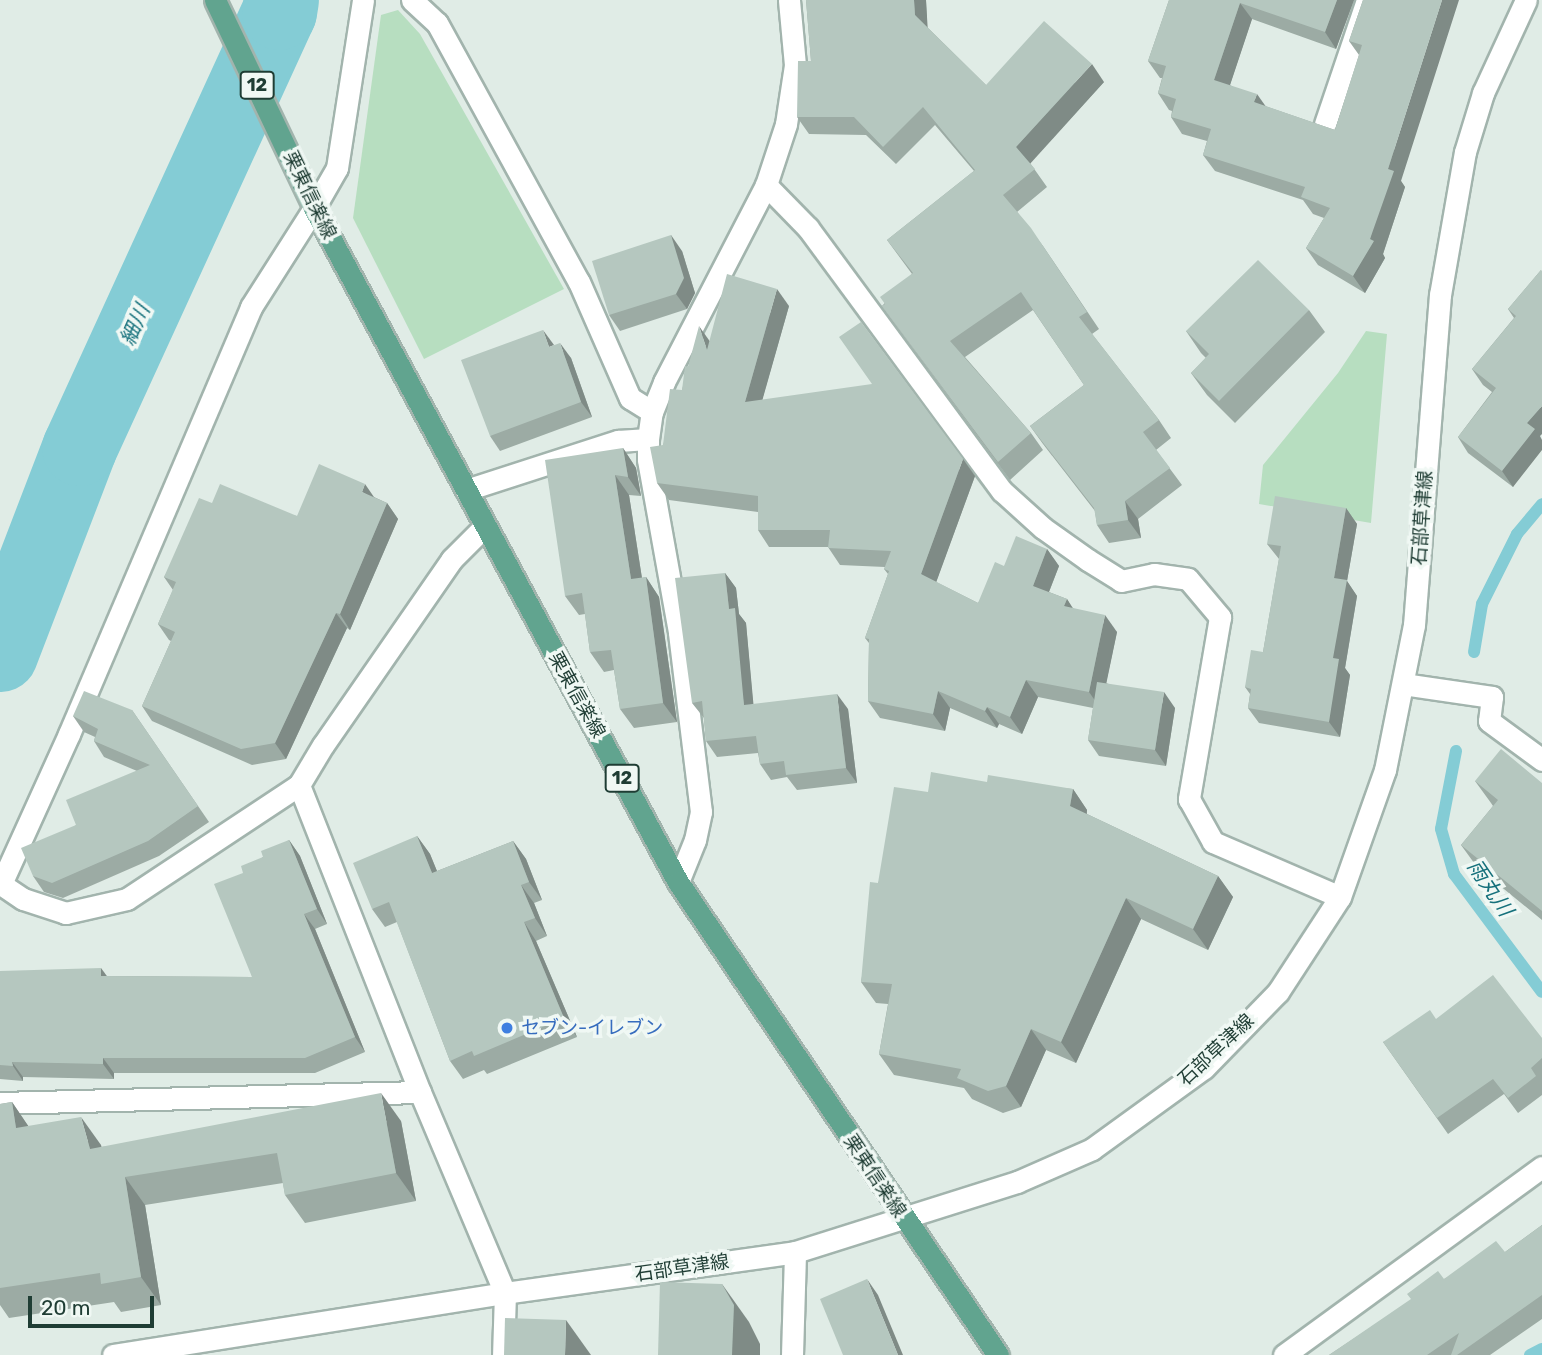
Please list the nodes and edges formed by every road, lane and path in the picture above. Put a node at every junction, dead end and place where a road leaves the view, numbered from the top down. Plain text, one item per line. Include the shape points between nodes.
1 (215, 0) edge
2 (363, 0) edge
3 (412, 0) edge
4 (789, 0) edge
5 (1367, 0) edge
6 (1526, 0) edge
7 (1325, 124) edge
8 (766, 185) junction
9 (314, 208) junction
10 (652, 412) junction
11 (648, 439) junction
12 (466, 490) junction
13 (485, 526) junction
14 (1402, 684) junction
15 (1542, 760) edge
16 (299, 785) junction
17 (678, 882) junction
18 (0, 884) edge
19 (1340, 897) junction
20 (420, 1093) junction
21 (0, 1103) edge
22 (1542, 1167) edge
23 (904, 1220) junction
24 (795, 1252) junction
25 (505, 1293) junction
26 (113, 1355) edge
27 (503, 1355) edge
28 (792, 1355) edge
29 (998, 1355) edge
30 (1284, 1355) edge

1 - 9 main road, 栗東信楽線 / 12
2 - 9 street via 337,168
3 - 10 street via 437,23 572,270 630,398
4 - 8 street via 795,65 786,124
5 - 7 street
6 - 14 street, 石部草津線 via 1483,93 1465,152 1440,295 1414,625
8 - 10 street
8 - 19 street via 808,228 1002,491 1043,528 1121,581 1154,575 1188,579 1220,617 1189,799 1213,842
9 - 12 main road, 栗東信楽線 / 12
9 - 18 street via 251,307
10 - 11 street
11 - 12 street via 618,441
11 - 17 street via 701,812
12 - 13 main road, 栗東信楽線 / 12
13 - 16 street via 452,559
13 - 17 main road, 栗東信楽線 / 12
14 - 15 street via 1492,697 1489,720
14 - 19 street, 石部草津線 via 1385,770
16 - 18 street via 127,899 66,913 23,899
16 - 20 street
17 - 23 main road, 栗東信楽線 / 12
19 - 23 street, 石部草津線 via 1278,992 1204,1068 1092,1149 1017,1182
20 - 21 street
20 - 25 street
22 - 30 street
23 - 24 street, 石部草津線
23 - 29 main road, 栗東信楽線 / 12
24 - 25 street, 石部草津線
24 - 28 street
25 - 26 street, 石部草津線
25 - 27 street

